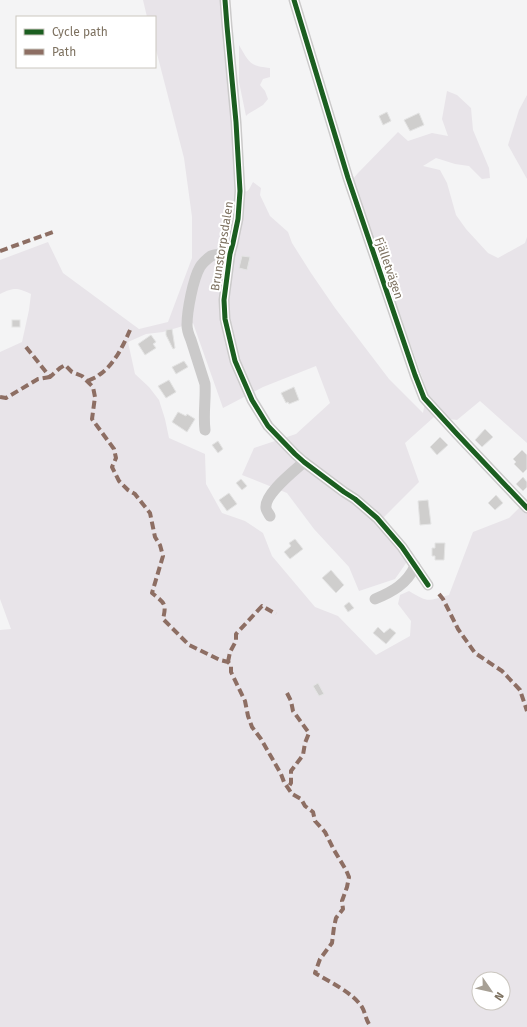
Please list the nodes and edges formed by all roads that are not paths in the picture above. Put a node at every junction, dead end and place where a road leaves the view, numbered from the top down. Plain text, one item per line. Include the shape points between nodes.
1 (225, 0) edge
2 (294, 0) edge
3 (230, 254) junction
4 (205, 430) dead end
5 (304, 462) junction
6 (527, 508) edge
7 (270, 516) dead end
8 (415, 566) junction
9 (428, 585) dead end
10 (375, 599) dead end

1 - 3 street, Brunstorpsdalen via 240,190 237,225
2 - 6 street, Fjälletvägen via 348,178 424,398
3 - 4 street, Brunstorpsdalen via 218,253 201,266 192,289 188,314 188,333 205,384
3 - 5 street, Brunstorpsdalen via 224,300 226,325 235,361 252,400 268,426
5 - 7 street via 267,499 266,508
5 - 8 street, Brunstorpsdalen via 377,518
8 - 9 street, Brunstorpsdalen
8 - 10 street via 408,578 391,592

